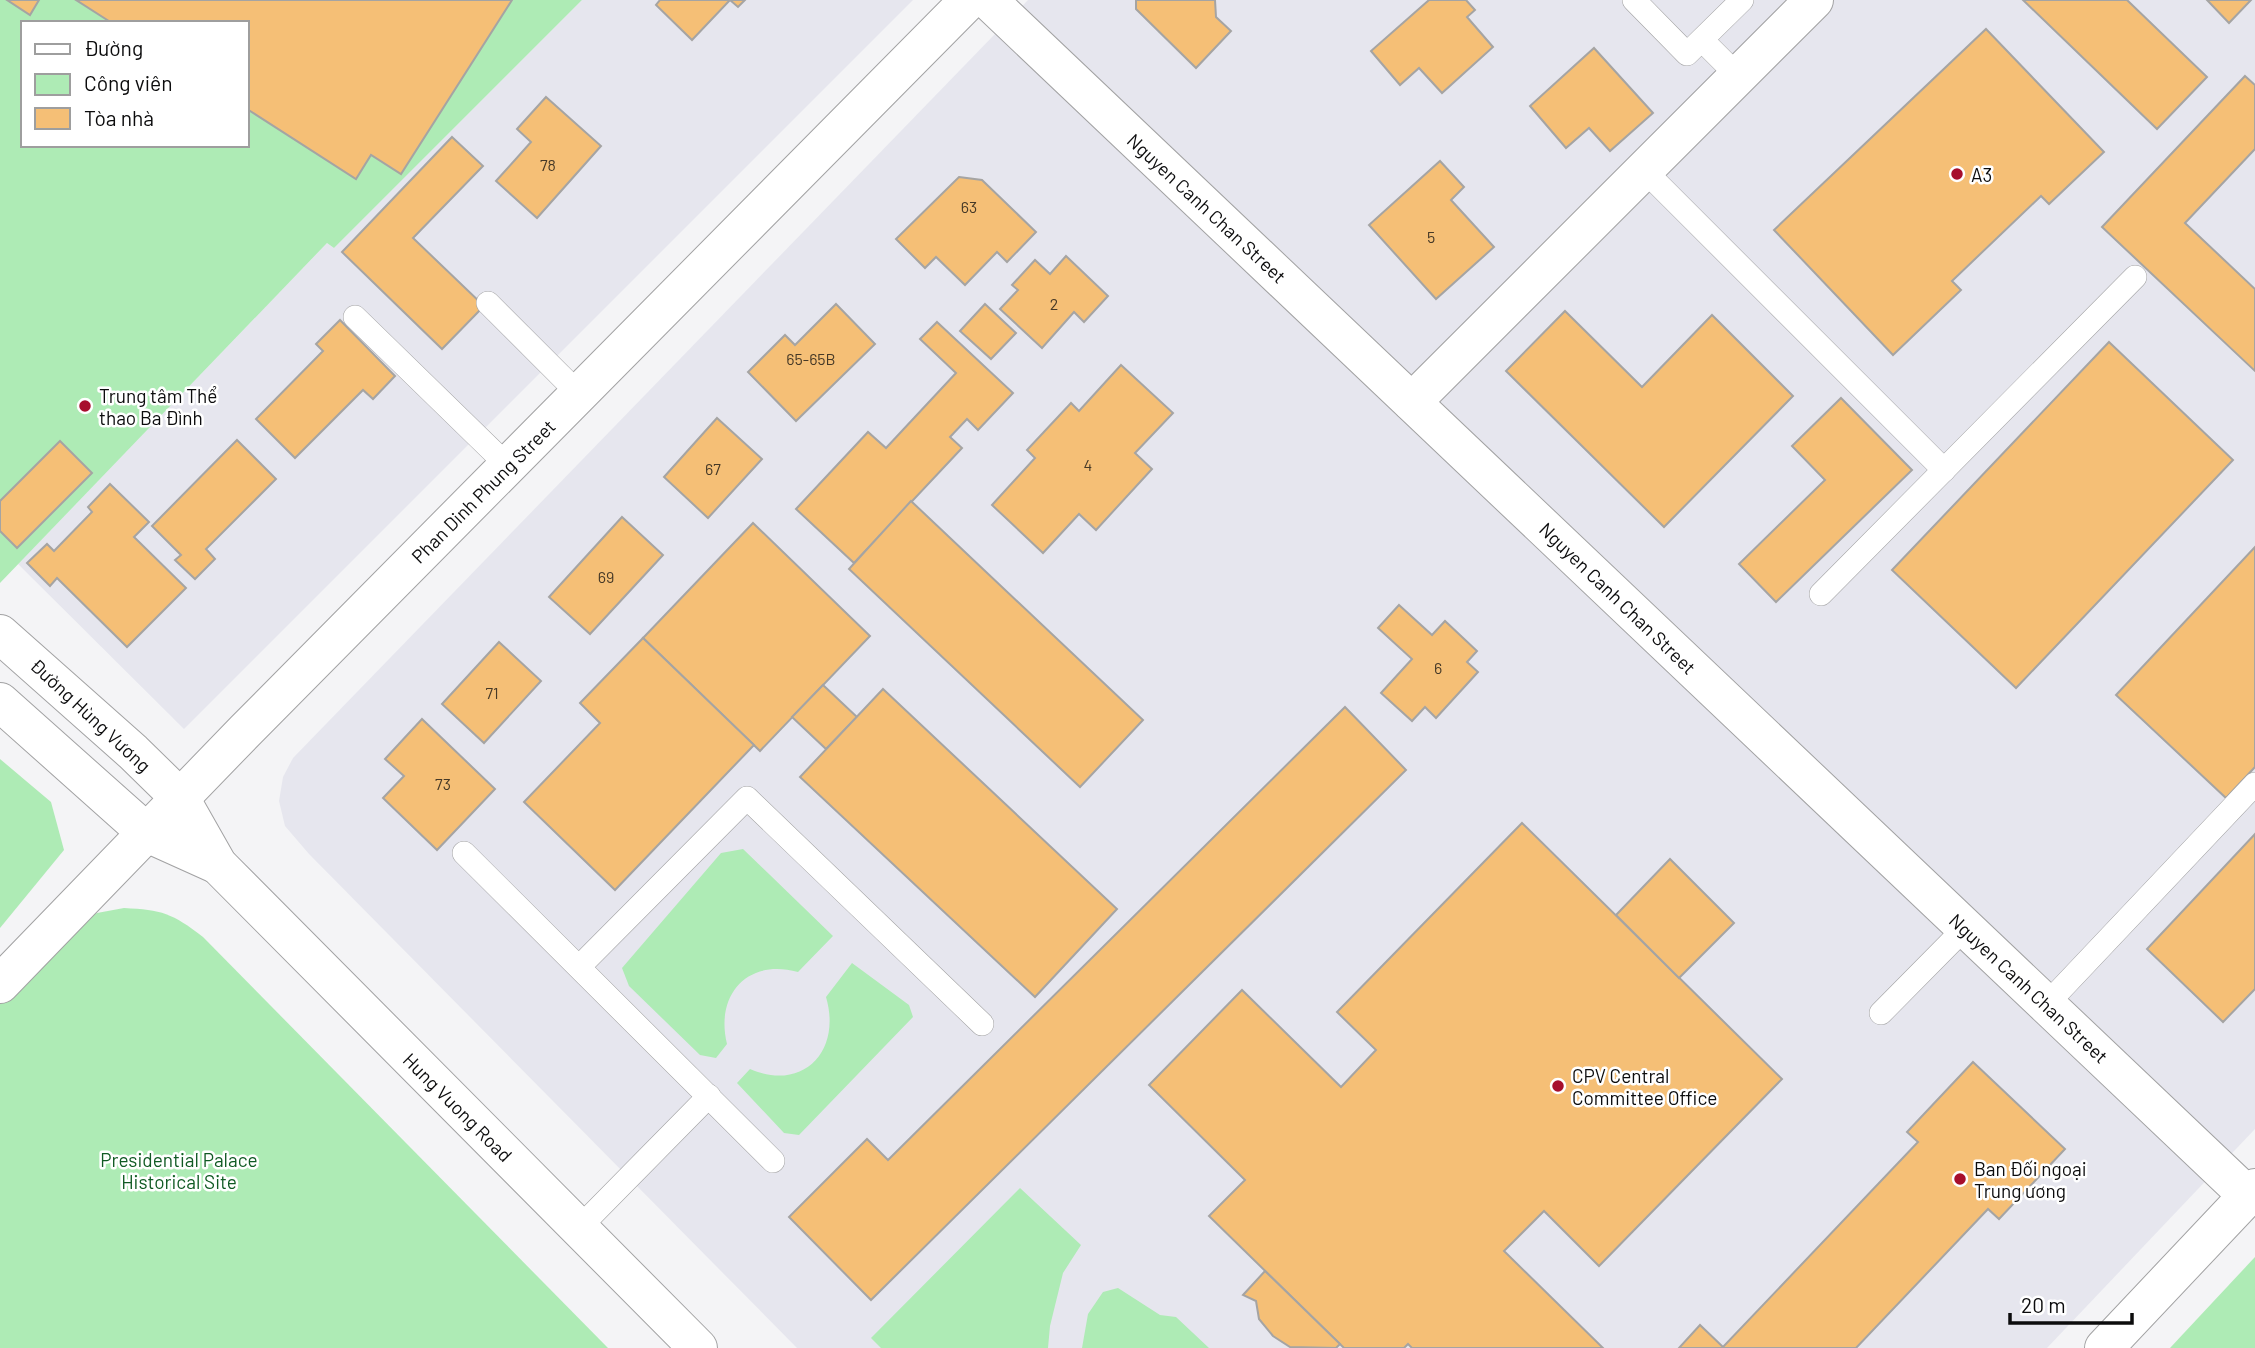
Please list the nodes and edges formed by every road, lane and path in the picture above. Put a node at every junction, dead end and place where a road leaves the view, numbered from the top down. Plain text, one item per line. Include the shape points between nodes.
1 (969, 0) edge
2 (988, 0) edge
3 (1634, 0) edge
4 (1742, 0) edge
5 (1814, 0) edge
6 (1702, 40) junction
7 (1738, 76) junction
8 (1644, 170) junction
9 (2135, 277) dead end
10 (488, 303) dead end
11 (355, 317) dead end
12 (579, 394) junction
13 (1412, 402) junction
14 (508, 466) junction
15 (1944, 470) junction
16 (1821, 594) dead end
17 (0, 634) edge
18 (0, 702) edge
19 (2255, 784) edge
20 (180, 798) junction
21 (147, 833) junction
22 (464, 853) dead end
23 (218, 866) junction
24 (1965, 928) junction
25 (579, 967) junction
26 (0, 984) edge
27 (2046, 1004) junction
28 (1881, 1013) dead end
29 (982, 1024) dead end
30 (709, 1096) junction
31 (773, 1161) dead end
32 (2251, 1192) edge
33 (579, 1228) junction
34 (698, 1348) edge
35 (2104, 1348) edge

1 - 12 main road, Phan Dinh Phung Street
2 - 13 main road, Nguyen Canh Chan Street
3 - 6 lane via 1687,54
4 - 6 lane
5 - 7 main road
6 - 7 lane
7 - 8 main road
8 - 13 main road
8 - 15 lane
9 - 15 lane
10 - 12 lane
11 - 14 lane
12 - 14 main road, Phan Dinh Phung Street
13 - 24 main road, Nguyen Canh Chan Street
14 - 20 main road, Phan Dinh Phung Street
15 - 16 lane
17 - 20 main road, Đường Hùng Vương
18 - 21 main road
19 - 27 lane
20 - 21 main road, Phan Dinh Phung Street
20 - 23 main road, Hung Vuong Road
21 - 23 main road, Hung Vuong Road
21 - 26 main road, Phan Dinh Phung Street
22 - 25 lane
23 - 33 main road, Hung Vuong Road
24 - 27 main road, Nguyen Canh Chan Street
24 - 28 lane
25 - 29 lane via 747,799
25 - 30 lane
27 - 32 main road, Nguyen Canh Chan Street
30 - 31 lane
30 - 33 lane
32 - 35 main road
33 - 34 main road, Hung Vuong Road

